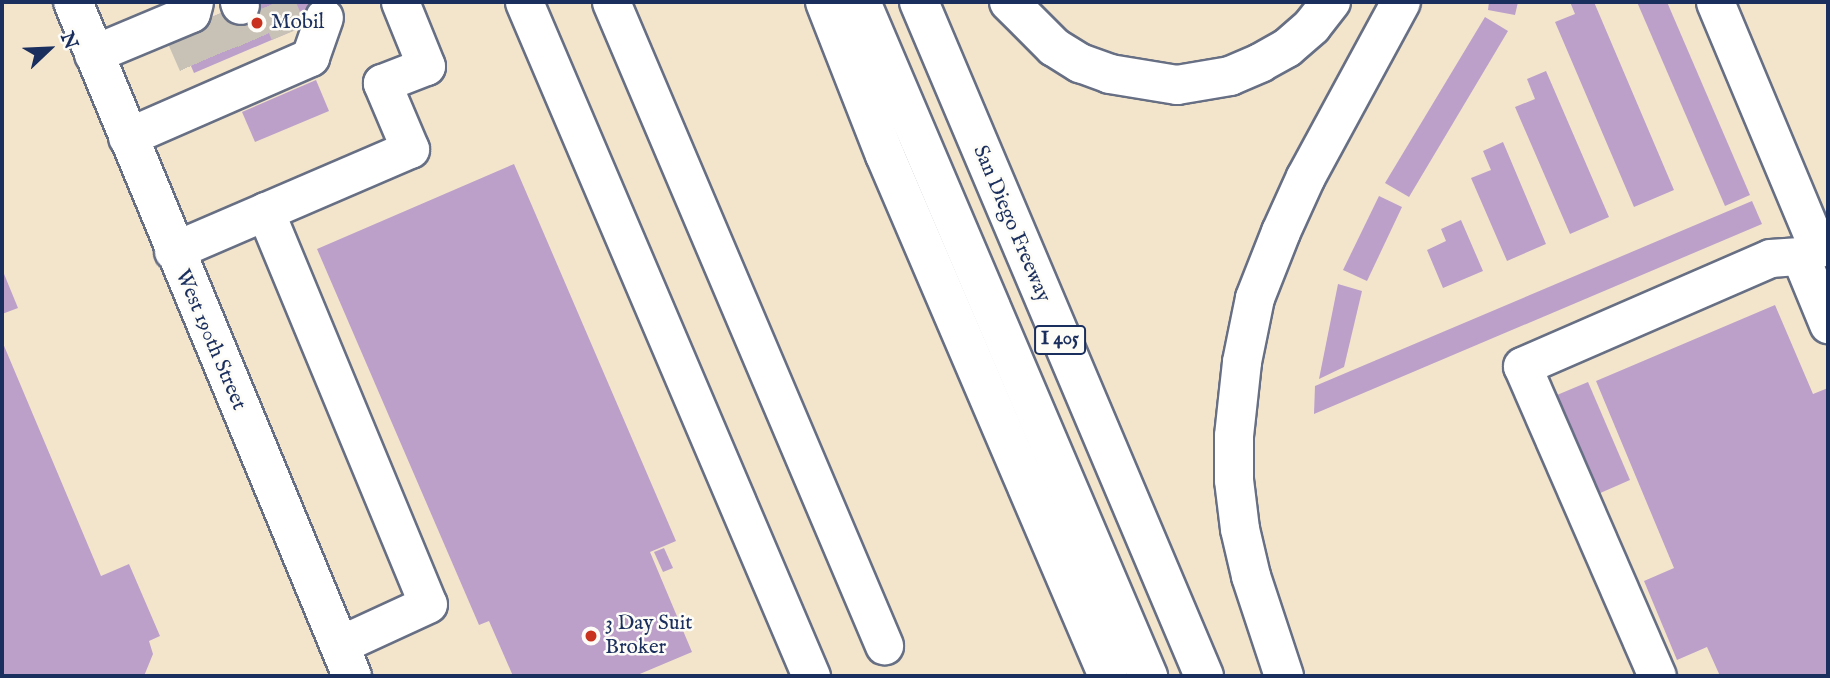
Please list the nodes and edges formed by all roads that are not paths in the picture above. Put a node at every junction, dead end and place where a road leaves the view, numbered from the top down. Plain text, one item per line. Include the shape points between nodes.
1 (73, 2) edge
2 (400, 2) edge
3 (524, 2) edge
4 (611, 2) edge
5 (825, 2) edge
6 (861, 2) edge
7 (887, 2) edge
8 (919, 2) edge
9 (1009, 2) edge
10 (1331, 2) edge
11 (1401, 2) edge
12 (1715, 2) edge
13 (207, 11) edge
14 (324, 17) tunnel mouth
15 (93, 54) junction
16 (127, 137) junction
17 (265, 211) junction
18 (1815, 249) edge
19 (173, 251) junction
20 (1828, 324) edge
21 (884, 645) dead end
22 (345, 661) edge
23 (811, 676) edge
24 (1108, 676) edge
25 (1148, 676) edge
26 (1168, 676) edge
27 (1204, 676) edge
28 (1284, 676) edge
29 (1657, 676) edge

1 - 15 main road, West 190th Street
2 - 17 lane via 426,66 382,83 410,149
3 - 23 lane
4 - 21 lane
5 - 24 main road via 885,155
6 - 25 main road
7 - 26 main road via 934,126
8 - 27 main road, San Diego Freeway / I 405
9 - 10 main road via 1054,47 1080,63 1110,74 1177,85 1230,76 1260,63 1287,48
11 - 28 main road via 1281,232 1255,298 1242,362 1234,436 1240,529
12 - 18 lane
13 - 15 lane
14 - 16 lane via 310,57 250,66
15 - 16 main road, West 190th Street
16 - 19 main road, West 190th Street
17 - 19 lane
17 - 22 lane via 428,604
18 - 20 lane
18 - 29 lane via 1770,258 1522,366
19 - 22 main road, West 190th Street

